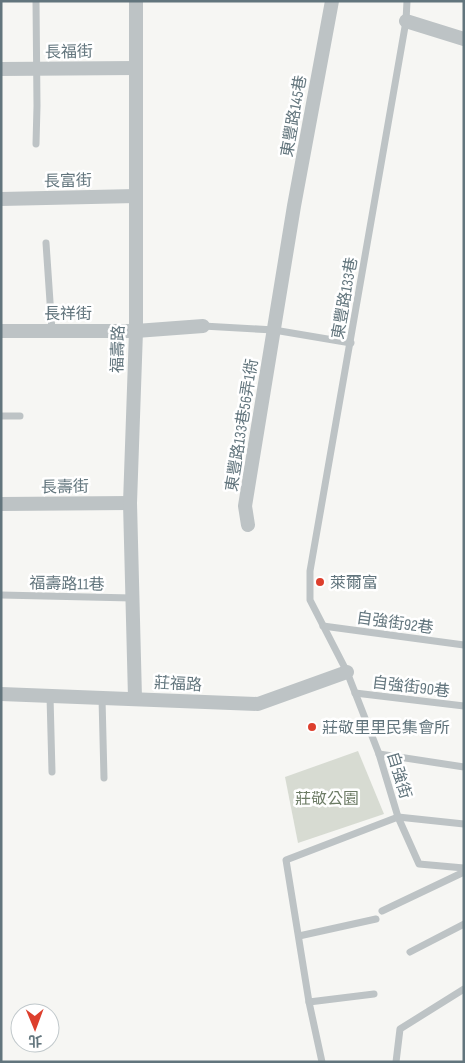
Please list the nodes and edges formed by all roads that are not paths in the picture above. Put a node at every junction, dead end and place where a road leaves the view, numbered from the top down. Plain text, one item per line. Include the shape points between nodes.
1 (36, 1) edge
2 (136, 1) edge
3 (332, 1) edge
4 (406, 1) edge
5 (406, 21) junction
6 (464, 39) edge
7 (136, 68) junction
8 (1, 69) edge
9 (36, 69) junction
10 (36, 144) dead end
11 (136, 196) junction
12 (1, 199) edge
13 (46, 243) dead end
14 (203, 326) joint
15 (274, 330) junction
16 (1, 331) edge
17 (52, 331) junction
18 (136, 331) junction
19 (350, 343) junction
20 (1, 416) edge
21 (20, 416) dead end
22 (130, 503) junction
23 (1, 504) edge
24 (248, 525) dead end
25 (1, 595) edge
26 (132, 598) junction
27 (310, 600) joint
28 (323, 626) junction
29 (464, 645) edge
30 (347, 672) junction
31 (355, 693) junction
32 (1, 694) edge
33 (50, 696) junction
34 (102, 698) junction
35 (135, 698) junction
36 (464, 706) edge
37 (379, 754) junction
38 (464, 767) edge
39 (52, 772) dead end
40 (104, 778) dead end
41 (398, 817) junction
42 (464, 824) edge
43 (464, 868) edge
44 (464, 872) edge
45 (382, 910) dead end
46 (376, 919) dead end
47 (464, 924) edge
48 (299, 936) junction
49 (410, 952) dead end
50 (464, 990) edge
51 (374, 994) dead end
52 (309, 1002) junction
53 (322, 1062) edge
54 (396, 1062) edge

1 - 9 lane
2 - 7 street, 福壽路
3 - 15 street, 東豐路145巷
4 - 5 lane, 東豐路133巷
5 - 6 street
5 - 19 lane, 東豐路133巷
7 - 9 street, 長福街
7 - 11 street, 福壽路
8 - 9 street, 長福街
9 - 10 lane
11 - 12 street, 長富街
11 - 18 street, 福壽路
13 - 17 lane
14 - 15 lane
14 - 18 street, 長祥街
15 - 19 lane
15 - 24 street, 東豐路133巷56弄1衖 via 245,506
16 - 17 street, 長祥街
17 - 18 street, 長祥街
18 - 22 street, 福壽路
19 - 27 lane, 東豐路133巷 via 310,571
20 - 21 lane
22 - 23 street, 長壽街
22 - 26 street, 福壽路
25 - 26 lane, 福壽路11巷
26 - 35 street, 福壽路
27 - 28 lane, 自強街
28 - 29 lane, 自強街92巷
28 - 30 lane, 自強街
30 - 31 lane, 自強街
30 - 35 street, 莊福路 via 258,704
31 - 36 lane, 自強街90巷
31 - 37 lane, 自強街
32 - 33 street, 莊福路
33 - 34 street, 莊福路
33 - 39 lane
34 - 35 street, 莊福路
34 - 40 lane
37 - 38 lane
37 - 41 lane, 自強街
41 - 42 lane, 自強街
41 - 43 lane via 419,864
41 - 48 lane via 286,860
44 - 45 lane
46 - 48 lane
47 - 49 lane
48 - 52 lane
50 - 54 lane via 400,1029
51 - 52 lane
52 - 53 lane

